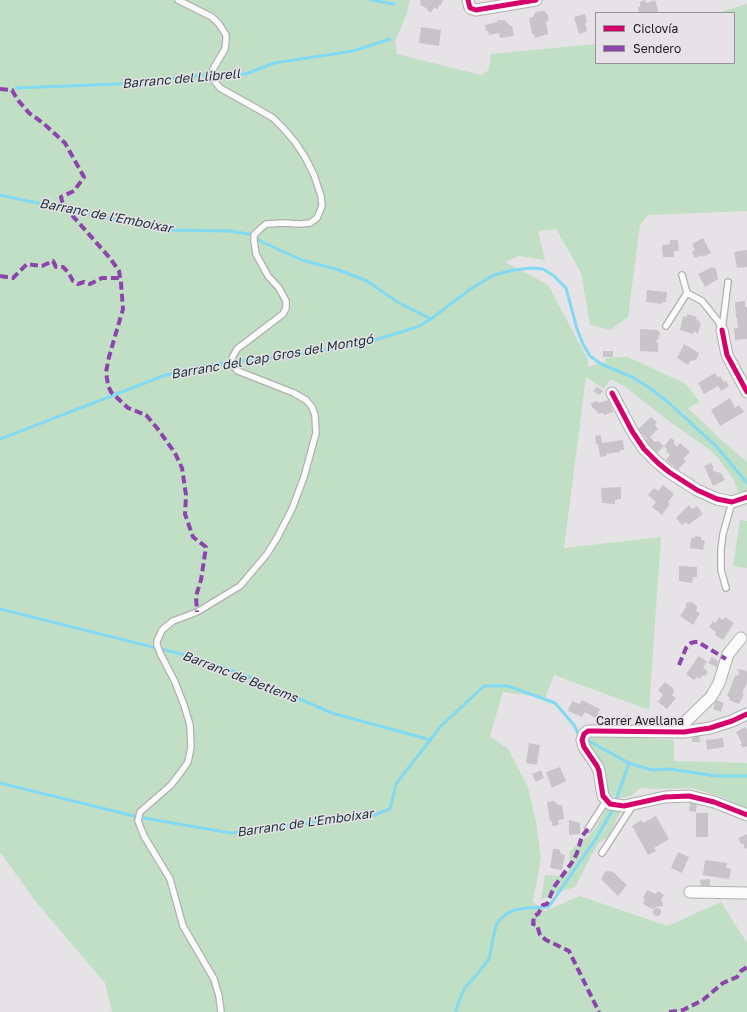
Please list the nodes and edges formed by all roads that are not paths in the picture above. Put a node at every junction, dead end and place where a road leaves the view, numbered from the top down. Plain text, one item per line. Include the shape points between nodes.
1 (178, 0) edge
2 (468, 0) edge
3 (536, 0) edge
4 (493, 3) edge
5 (682, 275) dead end
6 (728, 282) dead end
7 (687, 293) junction
8 (666, 326) dead end
9 (722, 330) junction
10 (747, 392) edge
11 (612, 393) dead end
12 (745, 498) edge
13 (732, 502) junction
14 (726, 588) dead end
15 (741, 638) dead end
16 (747, 714) edge
17 (675, 732) junction
18 (606, 801) junction
19 (633, 805) junction
20 (747, 815) edge
21 (588, 829) dead end
22 (602, 853) dead end
23 (690, 892) dead end
24 (747, 893) edge
25 (221, 1012) edge

1 - 25 lane via 212,17 219,24 226,35 226,40 225,49 213,69 214,79 220,88 273,118 288,134 305,157 314,175 322,206 317,218 310,223 266,224 254,236 256,254 268,276 279,288 286,301 286,308 283,314 238,349 232,358 238,371 288,391 306,400 312,407 316,433 304,478 277,538 240,586 197,612 173,621 162,630 157,641 184,705 190,724 191,747 188,762 181,772 171,785 140,812 138,821 170,879 183,926 214,979 220,996
2 - 4 street via 470,8 473,9
3 - 4 street
5 - 7 lane
6 - 9 lane
7 - 8 lane
7 - 9 lane via 702,301
9 - 10 street via 727,355
11 - 13 street via 632,431 658,464 697,490 717,499
12 - 13 street
13 - 14 lane via 721,550 721,570
15 - 17 street via 728,654 711,697
16 - 17 street, Carrer Avellana via 710,728
17 - 18 street, Carrer Avellana via 592,730 584,734 582,744 599,771
18 - 19 street via 610,804
18 - 21 lane
19 - 20 street via 665,797 689,796 710,800
19 - 22 lane
23 - 24 street

